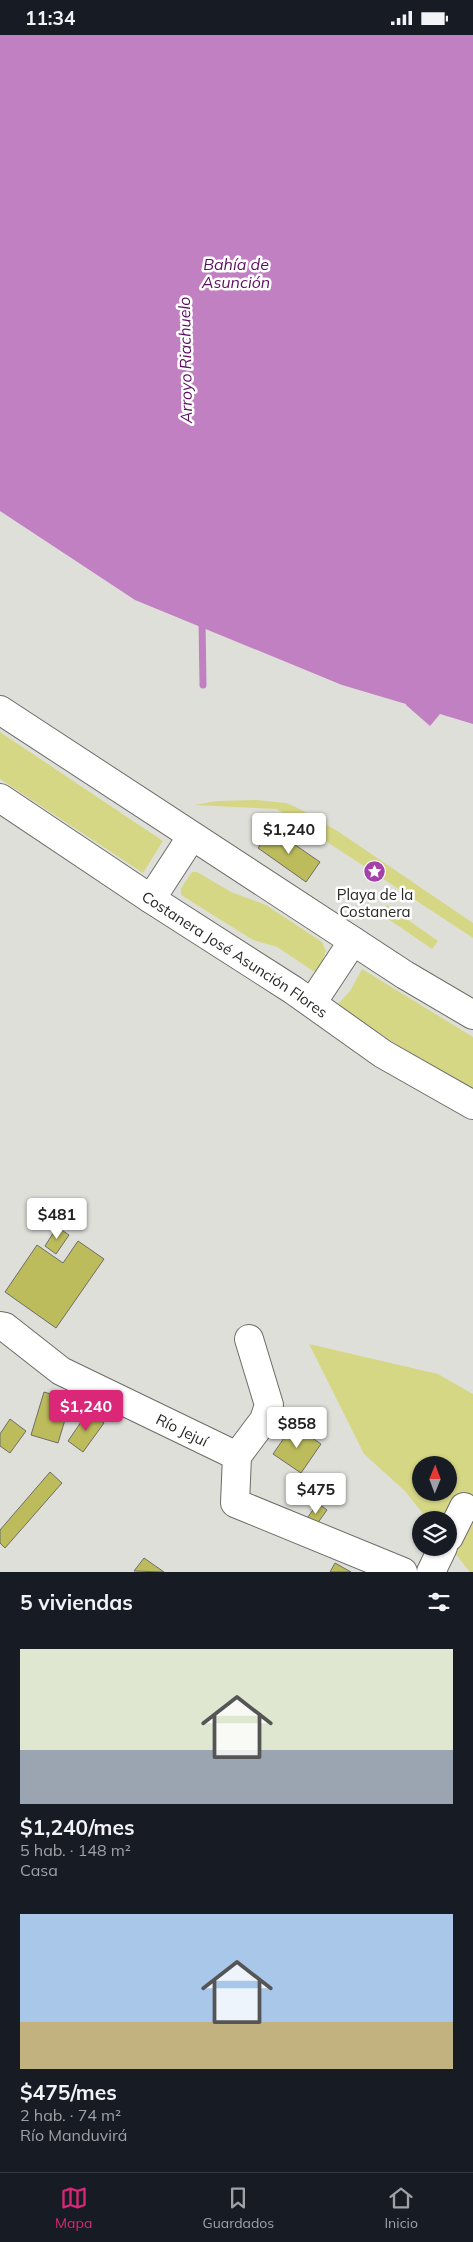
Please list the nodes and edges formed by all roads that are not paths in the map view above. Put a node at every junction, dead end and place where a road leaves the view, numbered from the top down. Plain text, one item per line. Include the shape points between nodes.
1 (0, 710) edge
2 (0, 798) edge
3 (192, 836) junction
4 (151, 899) junction
5 (353, 941) junction
6 (312, 1003) junction
7 (473, 1015) edge
8 (473, 1105) edge
9 (0, 1326) edge
10 (249, 1339) dead end
11 (237, 1456) junction
12 (464, 1507) dead end
13 (457, 1521) edge
14 (438, 1556) edge
15 (403, 1572) edge
16 (430, 1572) edge

1 - 3 main road
2 - 4 main road, Costanera José Asunción Flores
3 - 4 main road
3 - 5 main road
4 - 6 main road, Costanera José Asunción Flores
5 - 6 main road
5 - 7 main road
6 - 8 main road, Costanera José Asunción Flores via 382,1054
9 - 11 main road, Río Jejuí via 61,1371
10 - 11 main road via 268,1405 264,1420
11 - 15 main road via 236,1503
12 - 13 main road
14 - 16 main road

